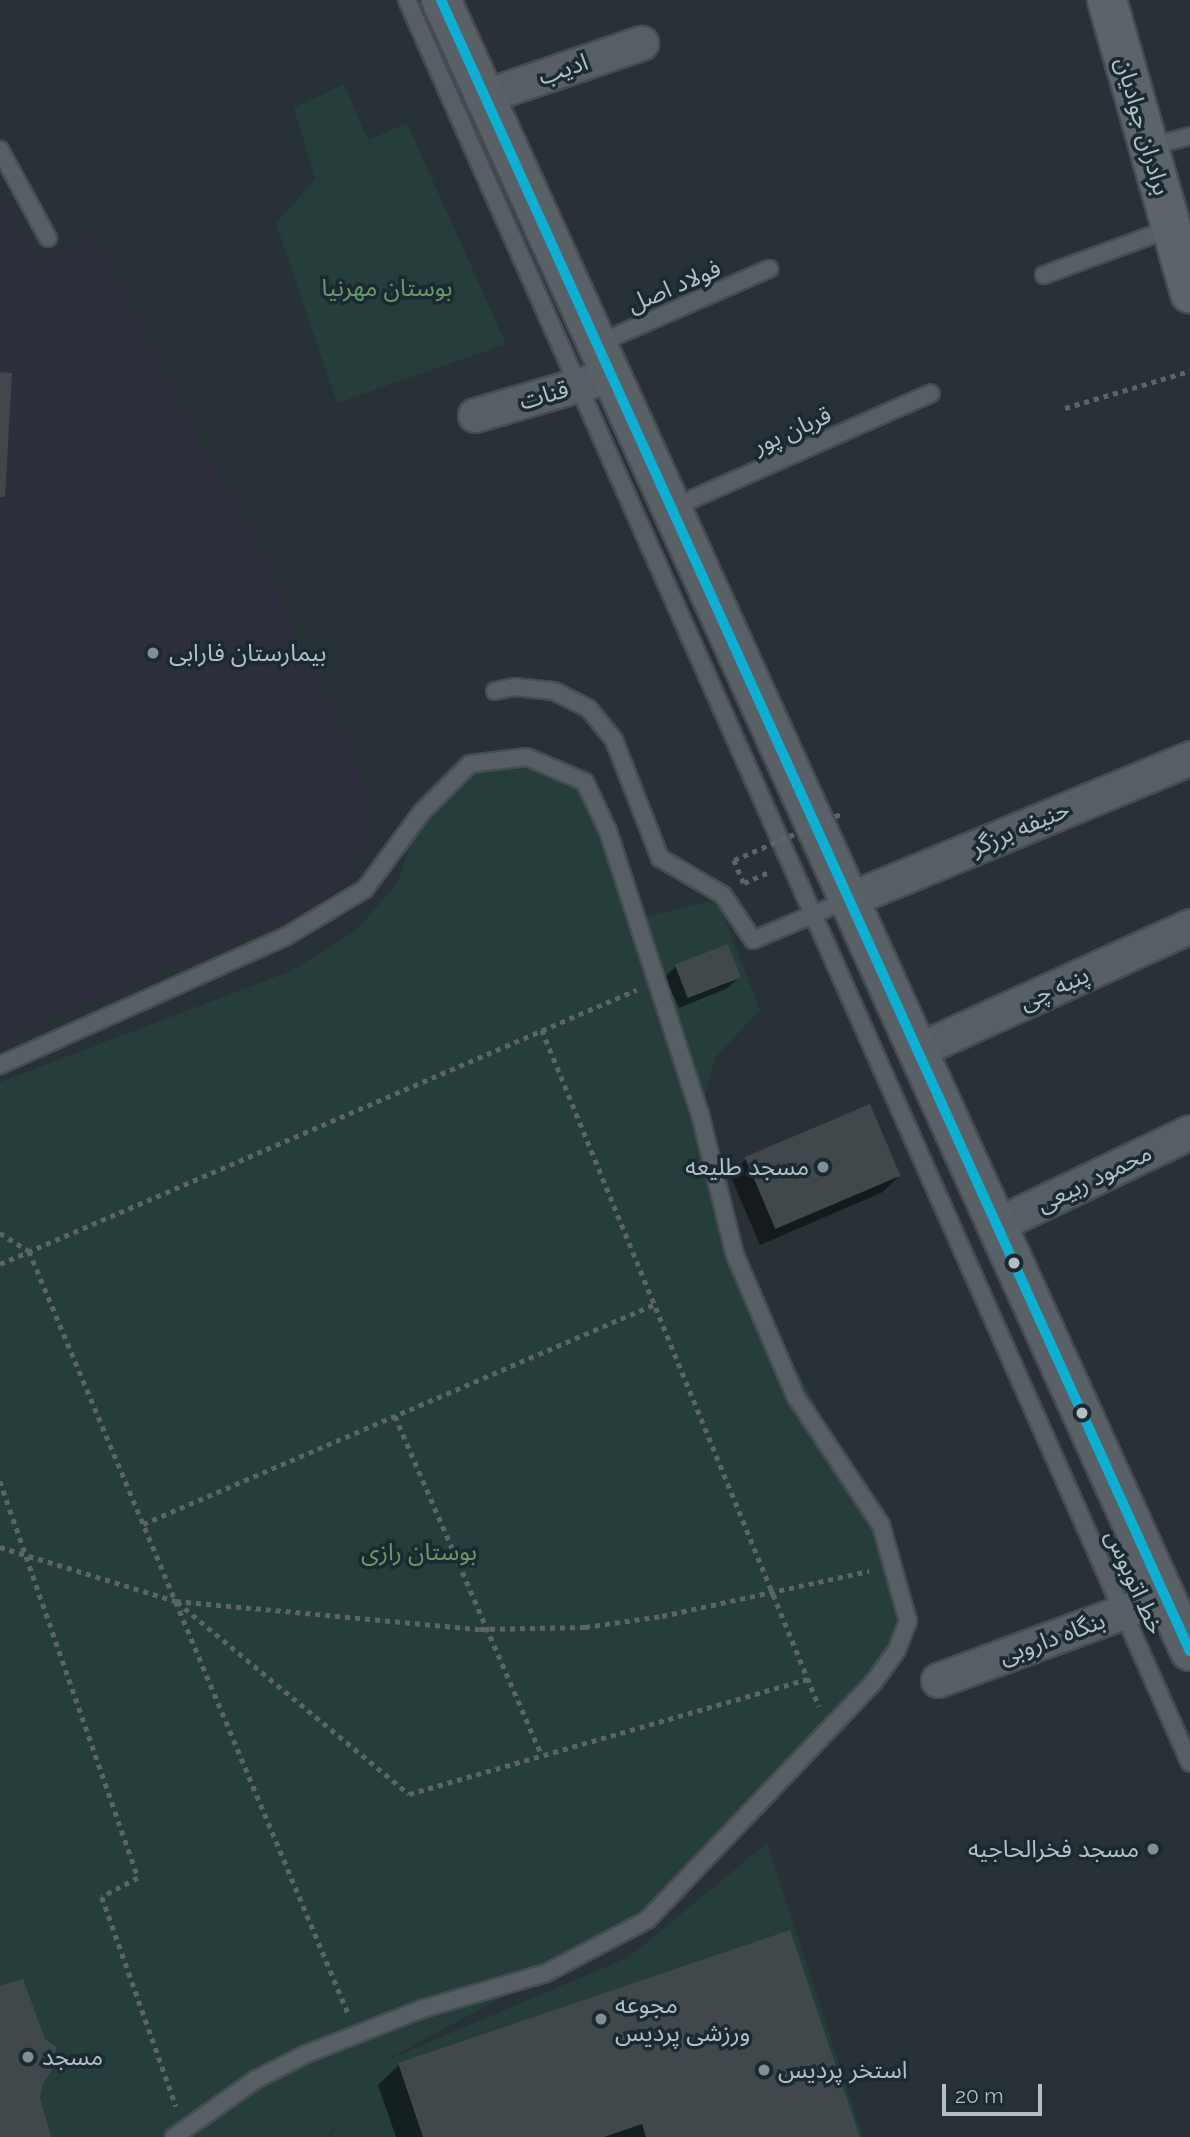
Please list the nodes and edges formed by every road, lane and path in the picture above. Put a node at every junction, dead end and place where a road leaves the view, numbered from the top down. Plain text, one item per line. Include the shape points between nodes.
1 (407, 0) edge
2 (441, 0) edge
3 (1107, 0) edge
4 (641, 43) dead end
5 (485, 96) junction
6 (1190, 136) edge
7 (1149, 147) junction
8 (0, 150) edge
9 (1172, 228) junction
10 (48, 238) dead end
11 (769, 269) dead end
12 (1044, 275) dead end
13 (1190, 293) edge
14 (604, 360) junction
15 (1190, 371) edge
16 (930, 393) dead end
17 (1065, 408) dead end
18 (475, 415) dead end
19 (672, 508) junction
20 (495, 691) dead end
21 (1190, 758) edge
22 (843, 813) dead end
23 (744, 883) dead end
24 (850, 899) junction
25 (1190, 926) edge
26 (655, 982) junction
27 (542, 1030) junction
28 (918, 1050) junction
29 (0, 1065) edge
30 (1190, 1132) edge
31 (998, 1224) junction
32 (0, 1233) edge
33 (29, 1251) junction
34 (0, 1264) edge
35 (653, 1305) junction
36 (395, 1416) junction
37 (0, 1481) edge
38 (143, 1524) junction
39 (0, 1547) edge
40 (23, 1553) junction
41 (895, 1564) junction
42 (771, 1594) junction
43 (1166, 1596) junction
44 (176, 1601) junction
45 (487, 1628) junction
46 (1190, 1651) edge
47 (807, 1679) junction
48 (938, 1680) dead end
49 (829, 1730) junction
50 (542, 1755) junction
51 (1190, 1763) edge
52 (357, 2033) junction
53 (179, 2133) edge

1 - 51 lane, خط اتوبوس
2 - 5 main road
3 - 7 street, برادران جوادیان
4 - 5 street, ادیب
5 - 14 main road
6 - 7 lane
7 - 9 street, برادران جوادیان
8 - 10 lane
9 - 12 lane
9 - 13 street, برادران جوادیان
11 - 14 lane, فولاد اصل
14 - 18 street, قنات
14 - 19 main road
15 - 17 path
16 - 19 lane, قربان پور
19 - 24 main road
20 - 24 lane via 514,687 554,691 589,709 614,740 660,858 723,895 752,940
21 - 24 street, حنیفه برزگر
22 - 23 path, bridge via 734,860
24 - 28 main road
25 - 28 street, پنبه چی
26 - 27 path
26 - 29 lane via 608,831 585,782 527,757 470,764 422,812 365,889 285,937
26 - 41 lane via 700,1114 735,1255 777,1361 881,1525
27 - 33 path
27 - 35 path
28 - 31 main road
30 - 31 street, محمود ربیعی
31 - 43 main road
32 - 33 path
33 - 34 path
33 - 38 path
35 - 36 path
35 - 42 path
36 - 38 path
36 - 45 path
37 - 40 path
38 - 44 path
39 - 40 path
40 - 44 path
40 - 53 path via 138,1878 102,1897
41 - 42 path
41 - 49 lane via 908,1621 897,1650
42 - 45 path via 585,1627
42 - 47 path
43 - 46 main road
43 - 48 street, بنگاه داروبی
44 - 45 path
44 - 50 path via 409,1794
44 - 52 path
45 - 50 path
47 - 49 path
47 - 50 path
49 - 52 lane via 647,1920 546,1973
52 - 53 lane via 255,2080

